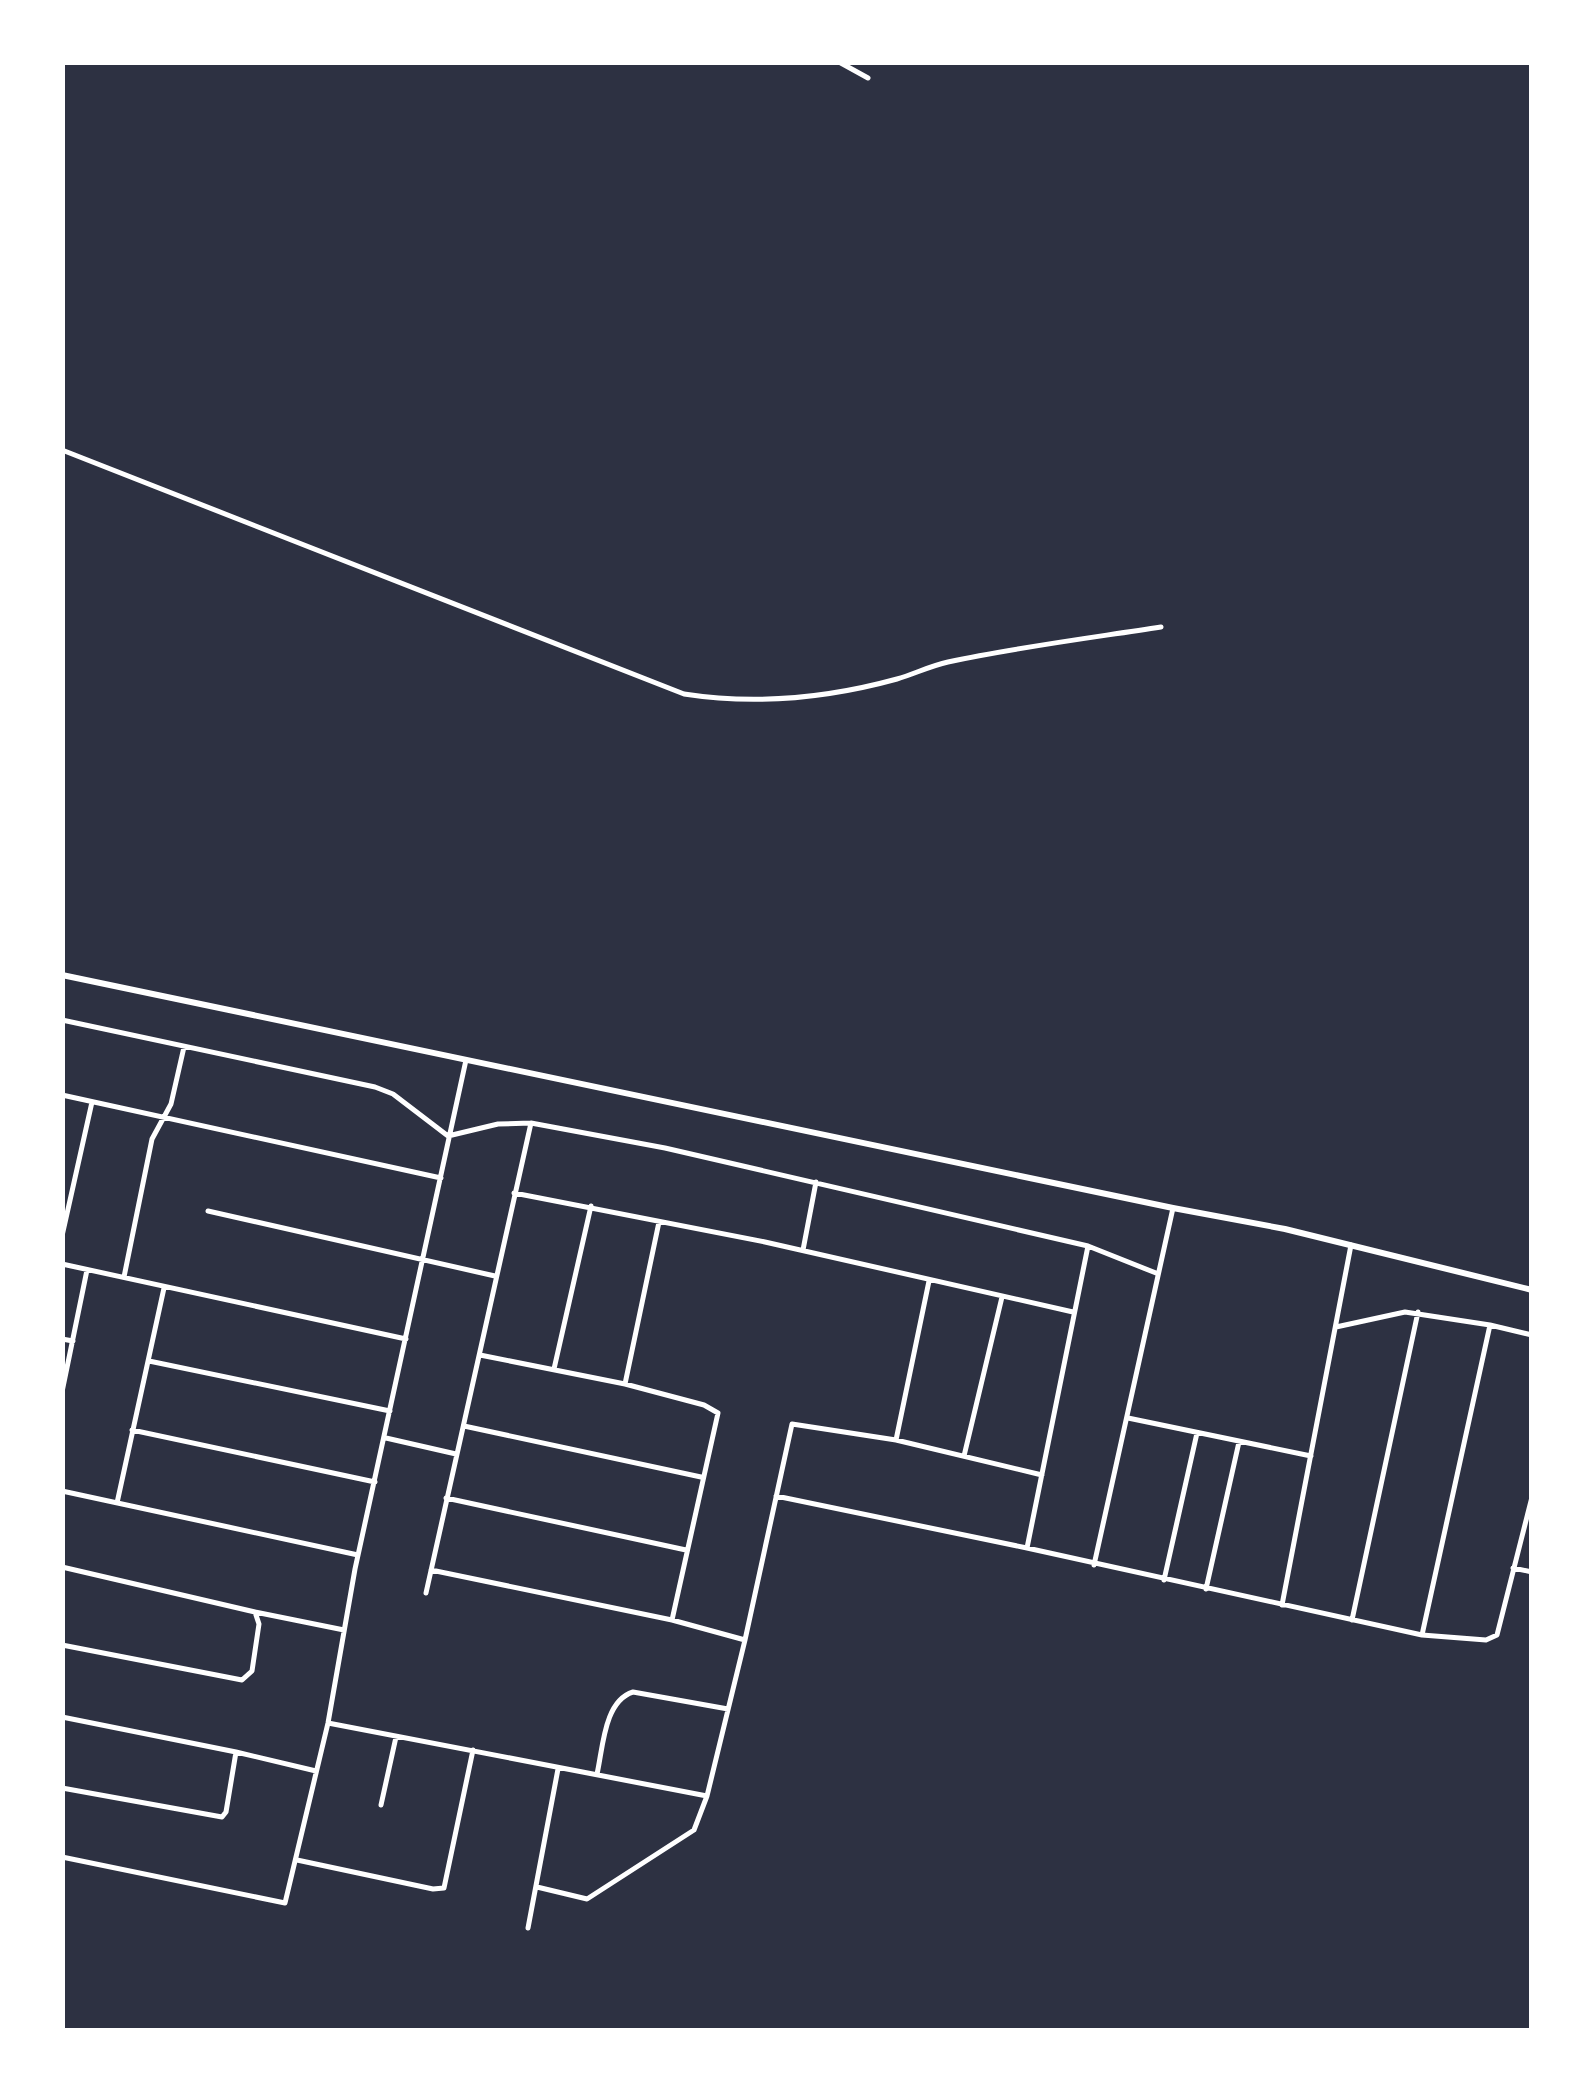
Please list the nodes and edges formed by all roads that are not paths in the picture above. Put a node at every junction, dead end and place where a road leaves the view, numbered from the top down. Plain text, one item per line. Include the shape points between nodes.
1 (839, 62) edge
2 (868, 78) dead end
3 (62, 450) edge
4 (1160, 627) dead end
5 (62, 975) edge
6 (62, 1020) edge
7 (184, 1047) junction
8 (466, 1060) junction
9 (62, 1095) edge
10 (92, 1101) junction
11 (163, 1116) junction
12 (531, 1123) junction
13 (448, 1136) junction
14 (441, 1178) junction
15 (816, 1182) junction
16 (514, 1193) junction
17 (591, 1206) junction
18 (1172, 1208) junction
19 (208, 1211) dead end
20 (659, 1222) junction
21 (62, 1236) edge
22 (1088, 1246) junction
23 (1351, 1246) junction
24 (803, 1250) junction
25 (424, 1260) junction
26 (62, 1264) edge
27 (87, 1270) junction
28 (1156, 1273) junction
29 (495, 1276) junction
30 (124, 1277) junction
31 (929, 1280) junction
32 (164, 1288) junction
33 (1532, 1290) edge
34 (1002, 1297) junction
35 (1073, 1312) junction
36 (1418, 1312) junction
37 (1490, 1326) junction
38 (1336, 1327) junction
39 (1532, 1334) edge
40 (62, 1339) edge
41 (406, 1339) junction
42 (73, 1341) junction
43 (479, 1355) junction
44 (149, 1361) junction
45 (554, 1369) junction
46 (625, 1384) junction
47 (62, 1392) edge
48 (390, 1411) junction
49 (1127, 1418) junction
50 (463, 1426) junction
51 (132, 1430) junction
52 (1197, 1433) junction
53 (385, 1438) junction
54 (896, 1440) junction
55 (1238, 1442) junction
56 (456, 1454) junction
57 (964, 1456) junction
58 (1312, 1456) junction
59 (1042, 1475) junction
60 (701, 1477) junction
61 (375, 1482) junction
62 (62, 1491) edge
63 (776, 1496) junction
64 (1532, 1497) edge
65 (446, 1498) junction
66 (118, 1502) junction
67 (1027, 1548) junction
68 (686, 1550) junction
69 (359, 1555) junction
70 (1094, 1565) junction
71 (62, 1567) edge
72 (1513, 1568) junction
73 (431, 1570) junction
74 (1532, 1572) edge
75 (1164, 1580) junction
76 (1206, 1589) junction
77 (426, 1593) dead end
78 (1282, 1605) junction
79 (256, 1612) junction
80 (672, 1620) junction
81 (1352, 1620) junction
82 (344, 1630) junction
83 (1422, 1635) junction
84 (745, 1640) junction
85 (62, 1645) edge
86 (728, 1710) junction
87 (62, 1716) edge
88 (328, 1723) junction
89 (396, 1737) junction
90 (473, 1750) junction
91 (236, 1752) junction
92 (558, 1768) junction
93 (317, 1772) junction
94 (596, 1774) junction
95 (62, 1788) edge
96 (707, 1796) junction
97 (381, 1805) dead end
98 (62, 1857) edge
99 (297, 1860) junction
100 (537, 1888) junction
101 (528, 1928) dead end

1 - 2 street
3 - 4 street via 700,697 749,702 826,694 942,663
5 - 8 street
6 - 7 street
7 - 11 street
7 - 13 street via 385,1090
8 - 13 street
8 - 18 street
9 - 10 street
10 - 11 street
10 - 21 street
11 - 14 street
11 - 30 street via 152,1139
12 - 13 street
12 - 15 street
12 - 16 street
13 - 14 street
14 - 25 street
15 - 22 street
15 - 24 street
16 - 17 street
16 - 29 street
17 - 20 street
17 - 45 street
18 - 23 street
18 - 28 street
19 - 25 street
20 - 24 street
20 - 46 street
22 - 28 street
22 - 35 street
23 - 33 street
23 - 38 street
24 - 31 street
25 - 29 street
25 - 41 street
26 - 27 street
27 - 30 street
27 - 42 street
28 - 49 street
29 - 43 street
30 - 32 street
31 - 34 street
31 - 54 street
32 - 41 street
32 - 44 street
34 - 35 street
34 - 57 street
35 - 59 street
36 - 37 street
36 - 38 street
36 - 81 street
37 - 39 street
37 - 83 street
38 - 58 street
40 - 42 street
41 - 48 street
42 - 47 street
43 - 45 street
43 - 50 street
44 - 48 street
44 - 51 street
45 - 46 street
46 - 60 street via 718,1413
48 - 53 street
49 - 52 street
49 - 70 street
50 - 56 street
50 - 60 street
51 - 61 street
51 - 66 street
52 - 55 street
52 - 75 street
53 - 56 street
53 - 61 street
54 - 57 street
54 - 63 street via 792,1424
55 - 58 street
55 - 76 street
56 - 65 street
57 - 59 street
58 - 78 street
59 - 67 street
60 - 68 street
61 - 69 street
62 - 66 street
63 - 67 street
63 - 84 street
64 - 72 street
65 - 68 street
65 - 73 street
66 - 69 street
67 - 70 street
68 - 80 street
69 - 82 street
70 - 75 street
71 - 79 street
72 - 74 street
72 - 83 street via 1492,1639
73 - 77 street
73 - 80 street
75 - 76 street
76 - 78 street
78 - 81 street
79 - 82 street
79 - 85 street via 252,1672 242,1680
80 - 84 street
81 - 83 street
82 - 88 street
84 - 86 street
86 - 94 street via 624,1695 612,1710
86 - 96 street
87 - 91 street
88 - 89 street
88 - 93 street
89 - 90 street
89 - 97 street
90 - 92 street
90 - 99 street via 444,1888
91 - 93 street
91 - 95 street via 222,1818
92 - 94 street
92 - 100 street
93 - 99 street
94 - 96 street
96 - 100 street via 694,1830 596,1896
98 - 99 street via 285,1903
100 - 101 street

